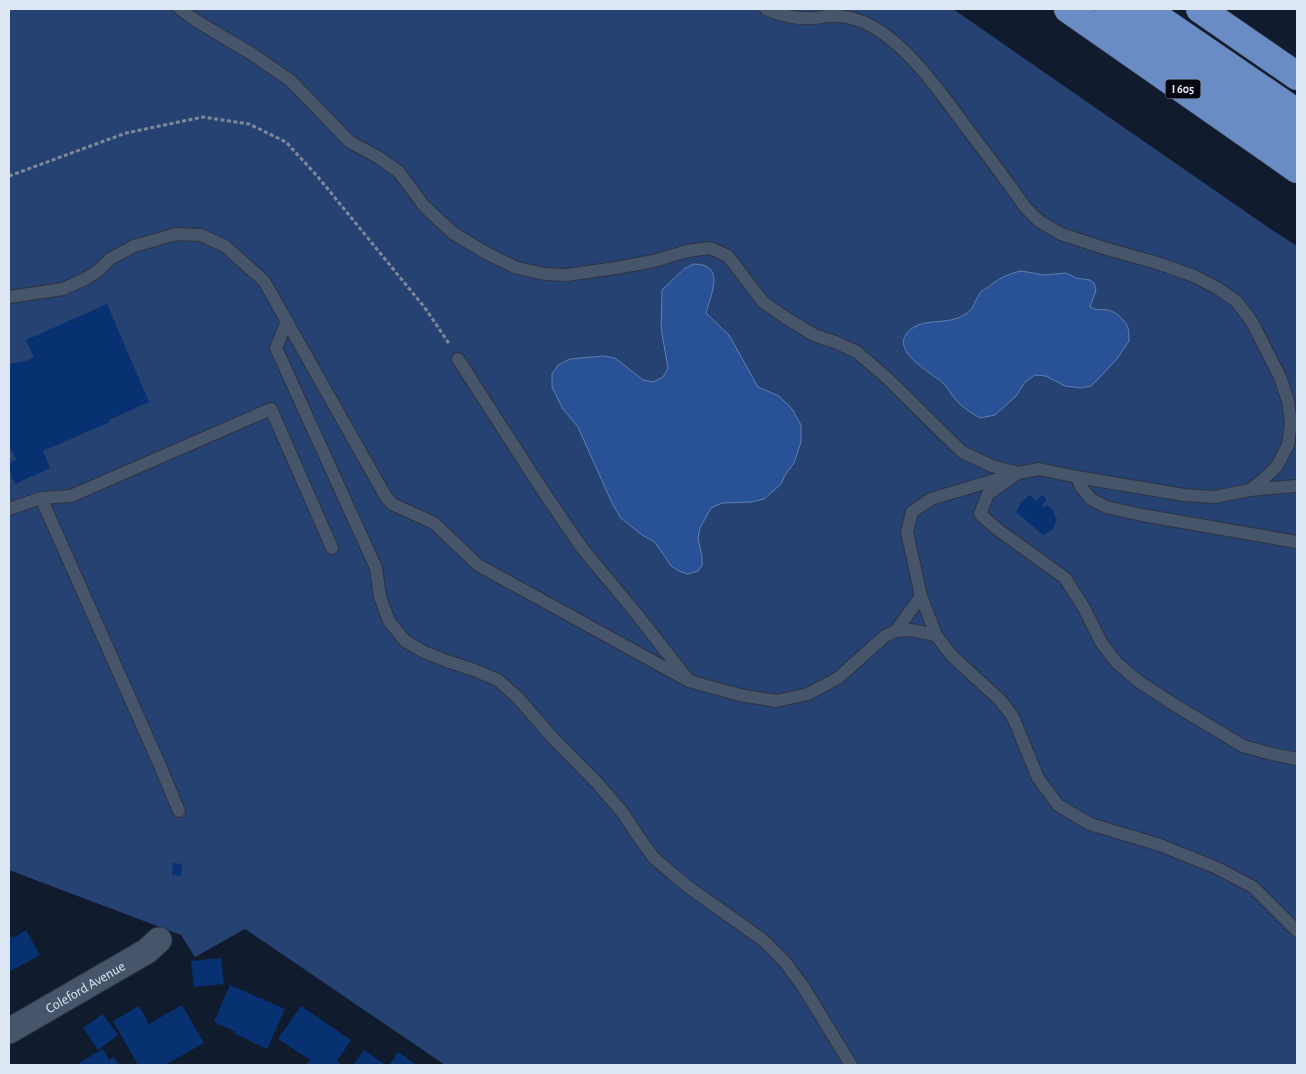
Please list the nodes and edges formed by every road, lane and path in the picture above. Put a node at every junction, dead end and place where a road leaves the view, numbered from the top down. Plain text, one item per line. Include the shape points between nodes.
1 (180, 9) edge
2 (766, 9) edge
3 (1068, 9) edge
4 (1109, 9) edge
5 (1146, 9) edge
6 (1200, 9) edge
7 (1297, 76) edge
8 (1297, 113) edge
9 (1297, 142) edge
10 (1297, 169) edge
11 (9, 176) edge
12 (9, 297) edge
13 (287, 321) junction
14 (458, 358) joint
15 (1018, 473) junction
16 (1077, 477) junction
17 (1295, 486) dead end
18 (1250, 490) junction
19 (41, 498) junction
20 (9, 509) edge
21 (1297, 542) edge
22 (332, 548) dead end
23 (921, 596) junction
24 (896, 630) junction
25 (936, 635) junction
26 (689, 681) junction
27 (1297, 759) edge
28 (179, 811) dead end
29 (1297, 931) edge
30 (159, 940) dead end
31 (9, 1031) edge
32 (851, 1065) edge

1 - 15 lane via 291,81 350,142 399,172 424,206 453,233 486,253 517,268 566,275 710,248 728,256 763,302 814,335 857,352 888,378 962,452 992,466
2 - 18 lane via 797,18 843,16 882,33 898,44 937,87 1025,207 1039,221 1061,234 1194,276 1236,301 1252,322 1280,377 1291,423 1288,445 1277,466
3 - 10 highway, I 605
4 - 9 highway
5 - 8 highway
6 - 7 highway
11 - 14 path via 126,133 203,117 250,124 286,142 318,177 426,308
12 - 13 lane via 63,289 85,280 110,259 134,246 176,234 201,235 225,246 264,281
13 - 26 lane via 392,504 434,523 478,565
13 - 32 lane via 276,348 376,568 380,596 389,622 405,641 498,680 518,698 623,813 654,858 687,886 763,940 785,962
14 - 26 lane via 582,548
15 - 16 lane via 1039,469
15 - 23 lane via 931,499 912,512 908,532
15 - 27 lane via 988,494 980,514 1065,578 1116,662 1138,681 1243,746
16 - 18 lane via 1184,495 1214,497
16 - 21 lane via 1091,499 1106,507
17 - 18 lane
19 - 20 lane
19 - 22 lane via 71,496 271,408
19 - 28 lane
23 - 24 lane
23 - 25 lane
24 - 25 lane
24 - 26 lane via 838,678 808,694 776,701 740,696
25 - 29 lane via 952,656 1000,700 1013,717 1038,778 1058,805 1090,824 1160,844 1217,868 1253,887
30 - 31 street, Coleford Avenue via 146,951

